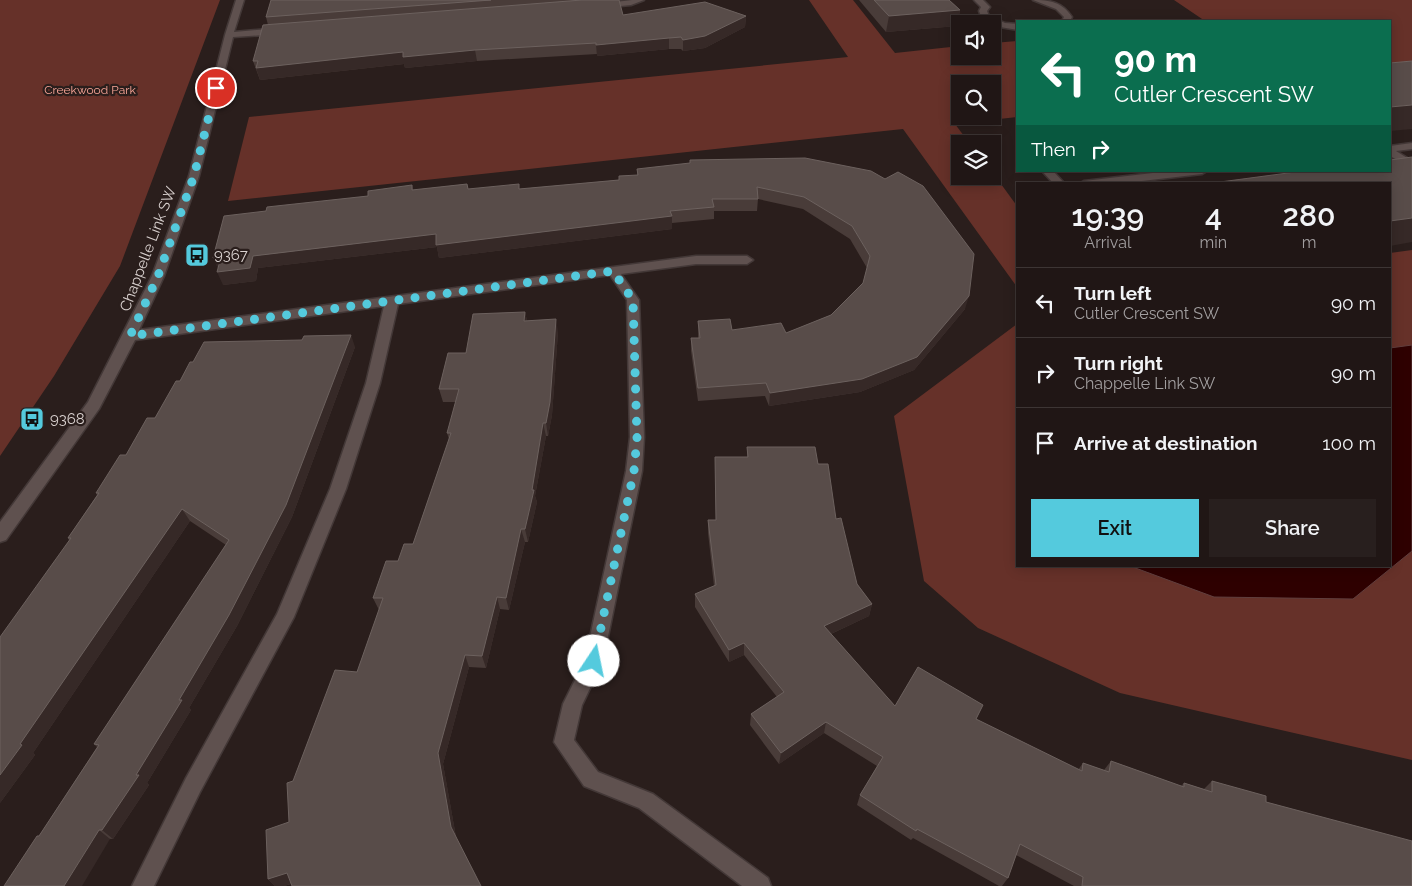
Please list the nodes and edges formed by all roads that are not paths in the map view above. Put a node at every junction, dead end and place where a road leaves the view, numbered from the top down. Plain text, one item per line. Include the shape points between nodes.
1 (240, 0) edge
2 (640, 0) edge
3 (978, 0) edge
4 (1036, 0) edge
5 (592, 6) edge
6 (1066, 20) edge
7 (1016, 27) edge
8 (288, 31) edge
9 (229, 35) junction
10 (1412, 146) edge
11 (1391, 151) edge
12 (1391, 152) edge
13 (1412, 165) edge
14 (1048, 172) edge
15 (1193, 172) edge
16 (1058, 182) edge
17 (1102, 182) edge
18 (747, 260) dead end
19 (613, 271) junction
20 (392, 301) junction
21 (130, 336) junction
22 (0, 536) edge
23 (143, 886) edge
24 (760, 886) edge

1 - 9 street, Chappelle Link SW
2 - 5 street
3 - 7 street via 986,7 983,11 985,17
4 - 6 street via 1054,4 1063,10
8 - 9 street
9 - 21 street, Chappelle Link SW via 194,176 158,276
10 - 11 street
12 - 13 street
14 - 16 street
15 - 17 street
18 - 19 street via 696,260
19 - 20 street
19 - 24 street via 633,300 637,438 634,471 594,661 573,704 564,742 591,779 646,801
20 - 21 street
20 - 23 street via 373,383 338,489 285,617 193,785
21 - 22 street, Chappelle Link SW via 94,405

